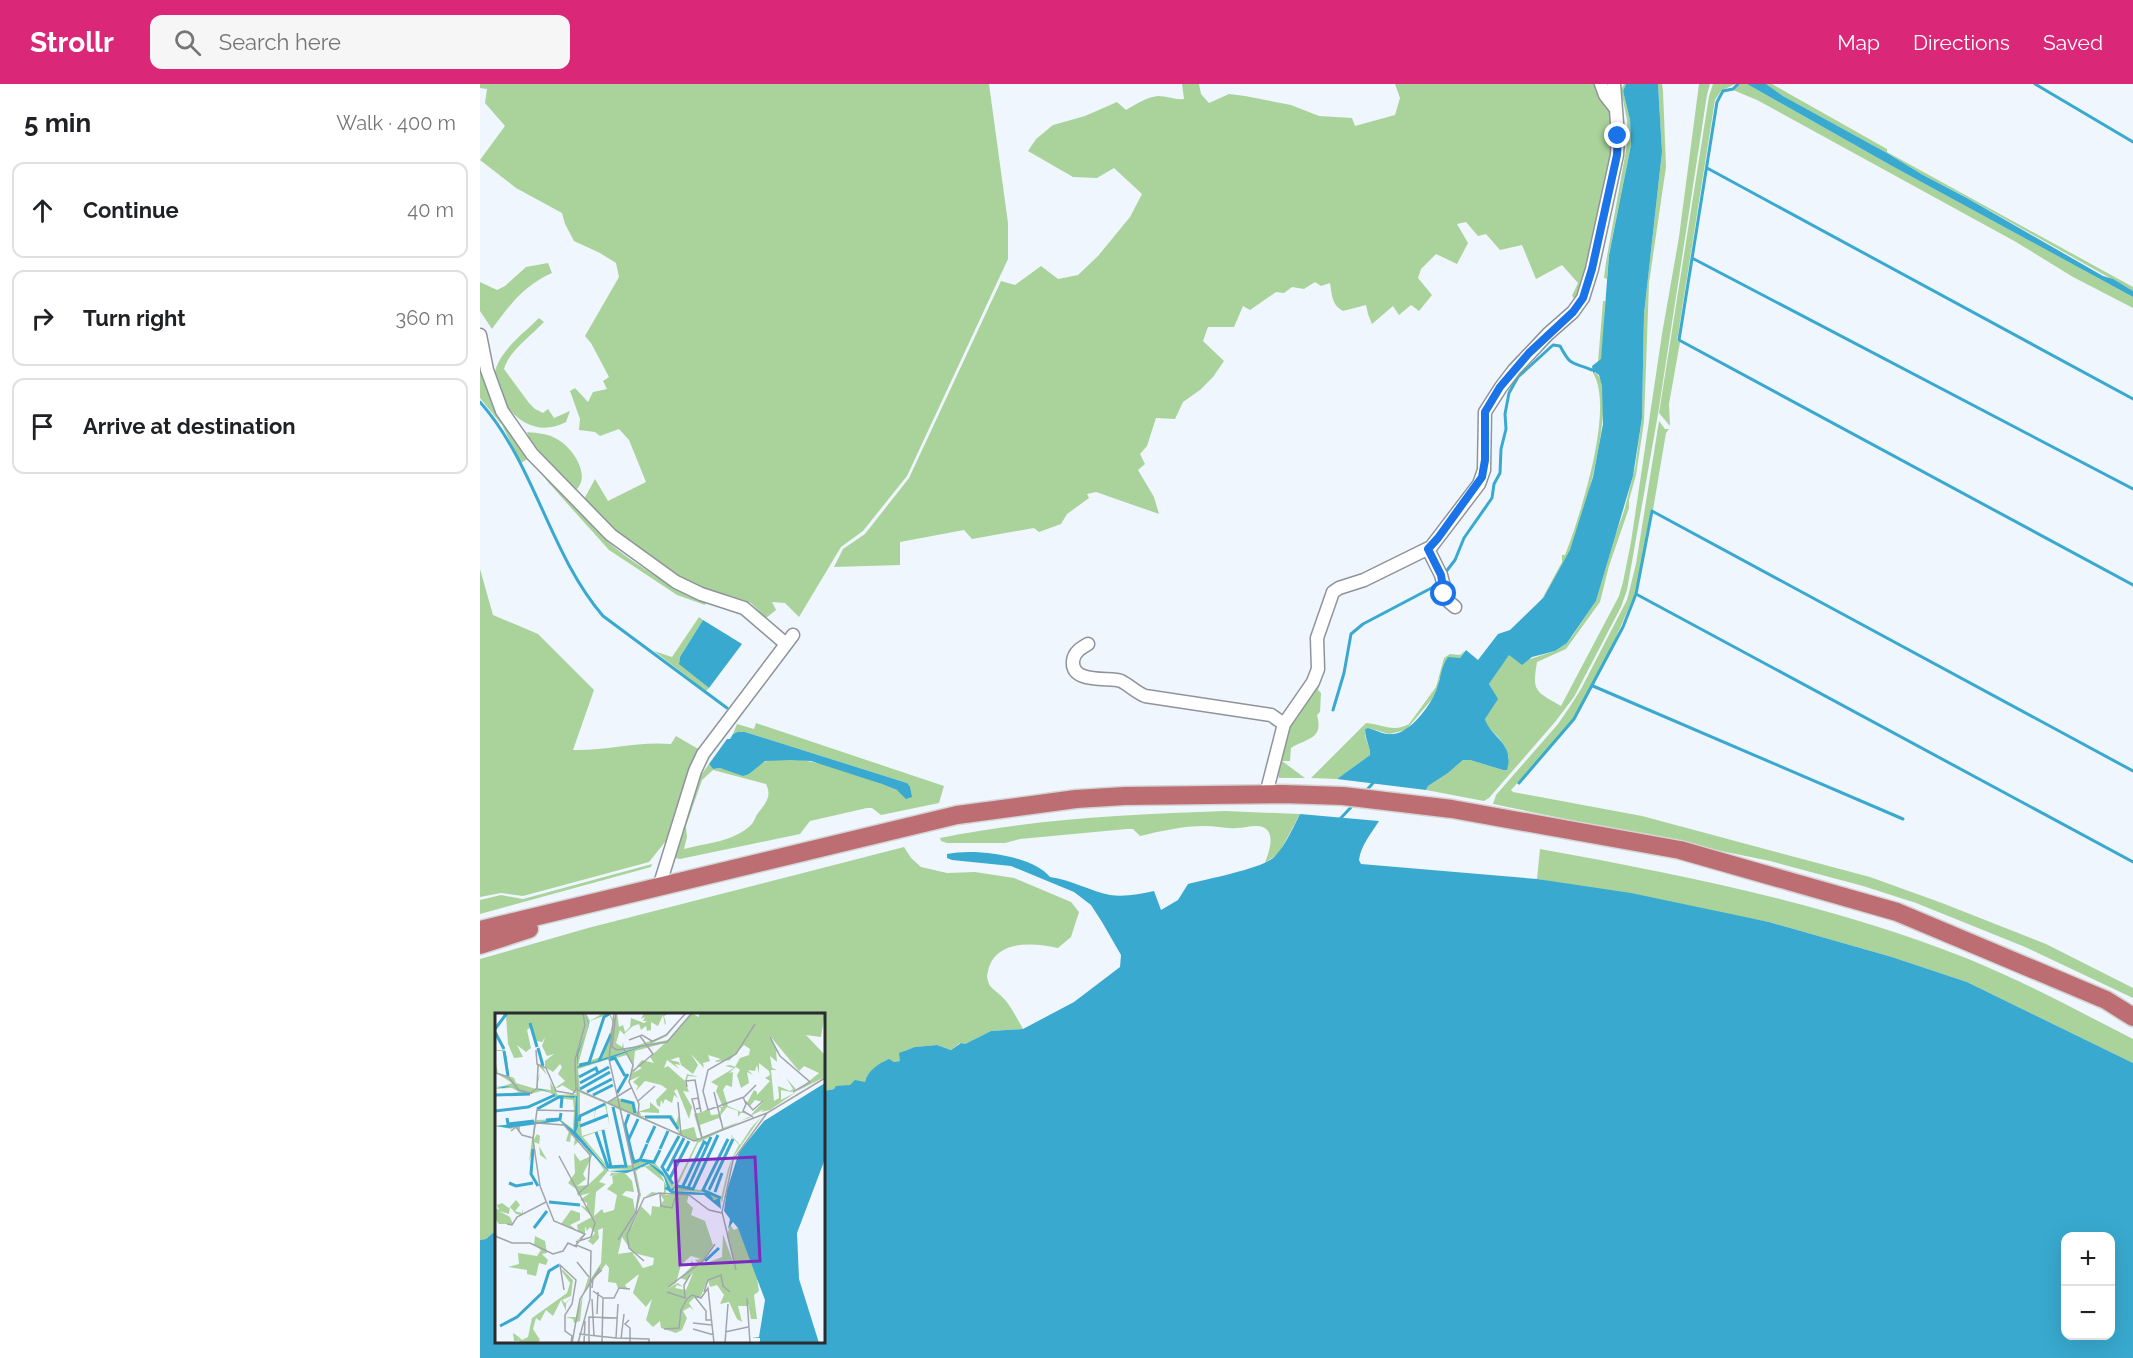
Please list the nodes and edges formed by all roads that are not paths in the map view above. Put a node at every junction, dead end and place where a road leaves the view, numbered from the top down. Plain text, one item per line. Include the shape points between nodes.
1 (1600, 84) edge
2 (1614, 84) edge
3 (1617, 110) junction
4 (480, 335) edge
5 (1428, 549) junction
6 (1455, 607) dead end
7 (1088, 644) dead end
8 (1284, 724) junction
9 (1274, 794) junction
10 (659, 887) junction
11 (630, 894) junction
12 (480, 930) edge
13 (480, 945) edge
14 (2133, 1017) edge

1 - 3 street
2 - 3 street
3 - 5 street via 1617,155 1583,298 1500,387 1485,412 1482,477
4 - 10 street via 487,370 502,411 532,454 611,535 676,582 744,608 790,640 703,754
5 - 6 street via 1448,601
5 - 8 street via 1333,592 1317,638 1318,669
7 - 8 street via 1073,660 1078,673 1120,681 1145,696 1271,715
8 - 9 street
9 - 10 highway via 1076,799 957,815
9 - 14 highway via 1398,801 1680,850 1897,912 2106,1000
10 - 11 highway
11 - 12 highway
11 - 13 highway

